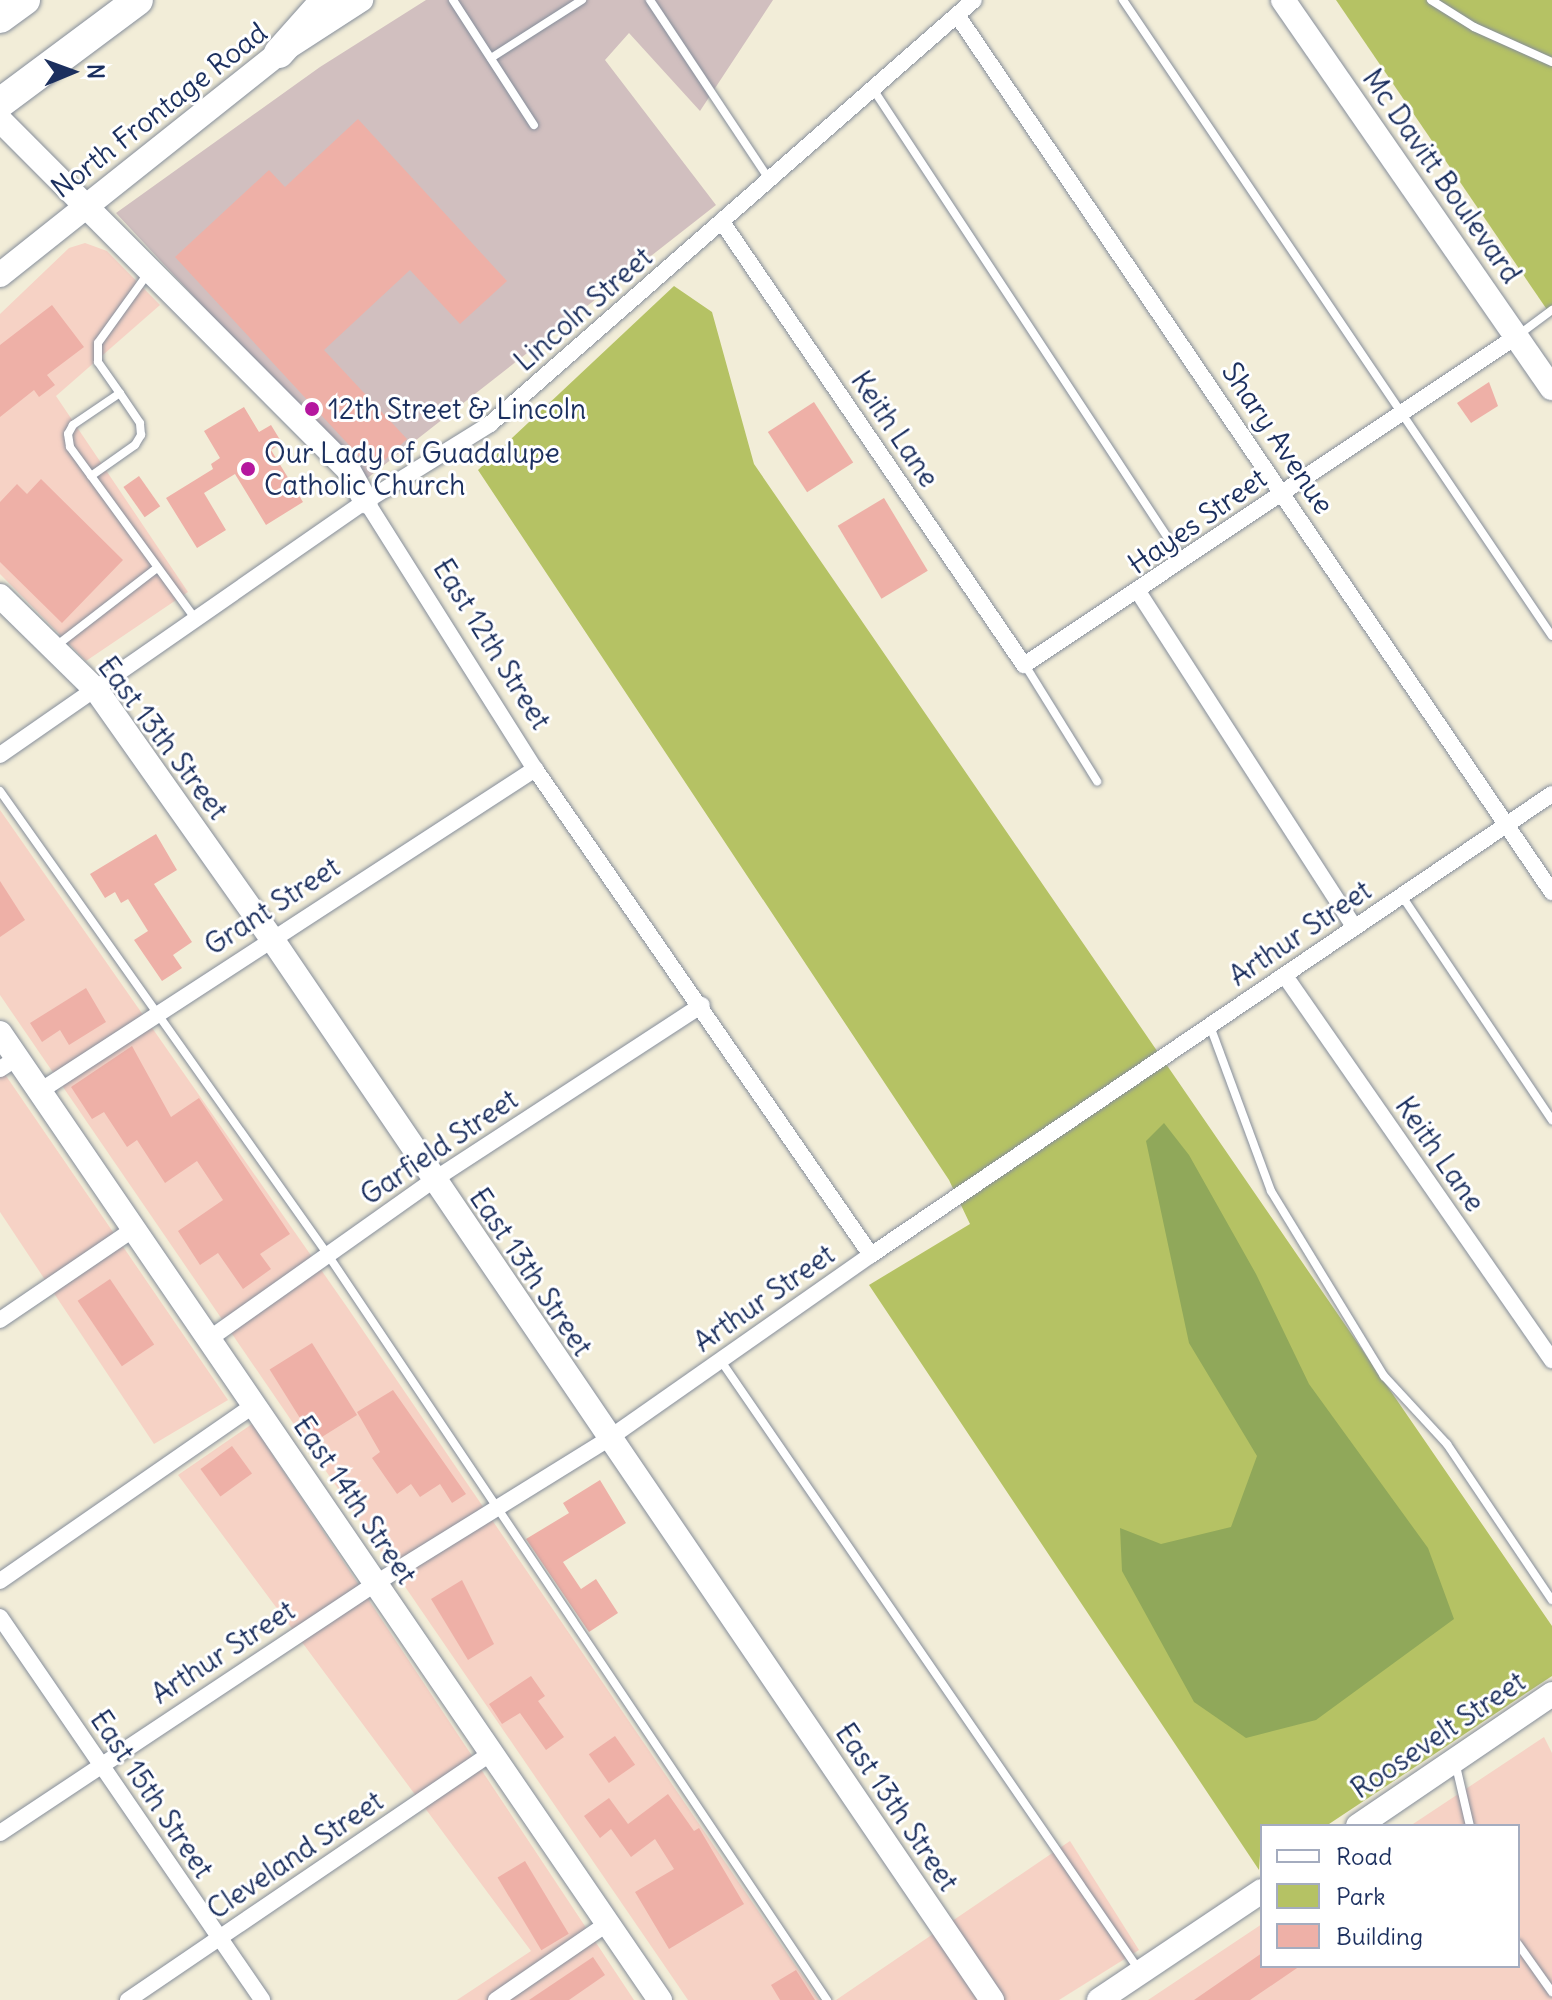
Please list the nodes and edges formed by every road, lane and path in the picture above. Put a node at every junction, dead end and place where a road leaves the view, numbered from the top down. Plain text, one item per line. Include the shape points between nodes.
1 (25, 0) edge
2 (138, 0) edge
3 (326, 0) edge
4 (361, 0) edge
5 (453, 0) edge
6 (582, 0) edge
7 (650, 0) edge
8 (974, 0) edge
9 (1123, 0) edge
10 (1283, 0) edge
11 (1431, 0) edge
12 (567, 4) edge
13 (957, 15) junction
14 (0, 18) edge
15 (279, 53) junction
16 (491, 58) junction
17 (1552, 62) edge
18 (873, 89) junction
19 (0, 103) edge
20 (0, 120) edge
21 (534, 125) dead end
22 (770, 180) junction
23 (83, 206) junction
24 (722, 222) junction
25 (150, 272) junction
26 (0, 275) edge
27 (1552, 310) edge
28 (1517, 336) junction
29 (1552, 388) edge
30 (120, 393) junction
31 (1402, 413) junction
32 (91, 476) junction
33 (1285, 491) junction
34 (366, 501) junction
35 (1184, 562) junction
36 (157, 568) junction
37 (1139, 593) junction
38 (0, 596) edge
39 (196, 621) junction
40 (1552, 636) edge
41 (53, 648) junction
42 (1024, 665) junction
43 (97, 691) junction
44 (0, 755) edge
45 (535, 769) junction
46 (1097, 781) dead end
47 (0, 791) edge
48 (1552, 794) edge
49 (1506, 826) junction
50 (1552, 892) edge
51 (1401, 896) junction
52 (1354, 927) junction
53 (270, 936) junction
54 (1285, 976) junction
55 (702, 1005) junction
56 (156, 1012) junction
57 (1210, 1025) junction
58 (0, 1033) edge
59 (8, 1064) edge
60 (40, 1091) junction
61 (1552, 1120) edge
62 (432, 1181) junction
63 (134, 1229) junction
64 (328, 1255) junction
65 (871, 1255) junction
66 (0, 1320) edge
67 (209, 1339) junction
68 (721, 1360) junction
69 (1552, 1360) edge
70 (254, 1405) junction
71 (608, 1439) junction
72 (499, 1511) junction
73 (0, 1581) edge
74 (376, 1583) junction
75 (1552, 1600) edge
76 (0, 1617) edge
77 (1552, 1694) edge
78 (492, 1753) junction
79 (1455, 1761) junction
80 (101, 1764) junction
81 (1361, 1824) edge
82 (1470, 1824) edge
83 (0, 1833) edge
84 (1260, 1892) edge
85 (608, 1923) junction
86 (219, 1938) junction
87 (1520, 1947) edge
88 (1140, 1972) junction
89 (1552, 1992) edge
90 (128, 2000) edge
91 (262, 2000) edge
92 (496, 2000) edge
93 (660, 2000) edge
94 (827, 2000) edge
95 (992, 2000) edge
96 (1099, 2000) edge

1 - 14 highway
2 - 19 highway
3 - 15 highway
4 - 15 street, North Frontage Road
5 - 16 lane
6 - 12 lane
7 - 22 lane
8 - 13 street, Lincoln Street
9 - 31 lane
10 - 28 street, Mc Davitt Boulevard
11 - 17 lane via 1474,27
12 - 16 lane
13 - 18 street, Lincoln Street
13 - 33 street, Shary Avenue
15 - 23 street, North Frontage Road
16 - 21 lane
18 - 22 street, Lincoln Street
18 - 35 lane
20 - 23 street, East 12th Street
22 - 24 street, Lincoln Street
23 - 25 street, East 12th Street
23 - 26 street, North Frontage Road
24 - 34 street, Lincoln Street via 490,424
24 - 42 street, Keith Lane
25 - 30 lane via 98,343 98,362
25 - 34 street, East 12th Street via 348,469
27 - 28 lane
28 - 29 street, Mc Davitt Boulevard
28 - 31 street, Hayes Street
30 - 32 lane via 140,423 141,435
30 - 32 lane via 68,434 70,447
31 - 33 street, Hayes Street
31 - 40 lane
32 - 36 lane
33 - 35 street, Hayes Street
33 - 49 street, Shary Avenue
34 - 39 street, Lincoln Street
34 - 45 street, East 12th Street
35 - 37 street, Hayes Street
36 - 39 lane
36 - 41 lane
37 - 42 street, Hayes Street
37 - 52 street
38 - 41 street, East 13th Street
39 - 43 street, Lincoln Street
41 - 43 street, East 13th Street
42 - 46 lane
43 - 44 street, Lincoln Street
43 - 53 street, East 13th Street
45 - 53 street, Grant Street
45 - 55 street, East 12th Street
47 - 56 lane
48 - 49 street, Arthur Street
49 - 50 street, Shary Avenue
49 - 51 street, Arthur Street
51 - 52 street, Arthur Street
51 - 61 lane
52 - 54 street, Arthur Street
53 - 56 street, Grant Street
53 - 62 street, East 13th Street
54 - 57 street, Arthur Street
54 - 69 street, Keith Lane
55 - 62 street, Garfield Street
55 - 65 street, East 12th Street
56 - 60 street, Grant Street
56 - 64 lane
57 - 65 street, Arthur Street
57 - 75 lane via 1271,1191 1384,1376 1447,1444
58 - 59 street, East 14th Street
59 - 60 street, East 14th Street
60 - 63 street, East 14th Street
62 - 64 street, Garfield Street
62 - 71 street, East 13th Street
63 - 66 street
63 - 67 street, East 14th Street
64 - 67 street, Garfield Street
64 - 72 lane
65 - 68 street, Arthur Street
67 - 70 street, East 14th Street
68 - 71 street, Arthur Street
68 - 88 lane
70 - 73 street
70 - 74 street, East 14th Street
71 - 72 street, Arthur Street
71 - 95 street, East 13th Street
72 - 74 street, Arthur Street
72 - 94 lane
74 - 78 street, East 14th Street
74 - 80 street, Arthur Street
76 - 80 street, East 15th Street
77 - 79 street, Roosevelt Street
78 - 85 street, East 14th Street
78 - 86 street, Cleveland Street
79 - 81 street, Roosevelt Street
79 - 82 lane
80 - 83 street, Arthur Street
80 - 86 street, East 15th Street
84 - 88 street
85 - 92 street
85 - 93 street, East 14th Street
86 - 90 street, Cleveland Street
86 - 91 street, East 15th Street
87 - 89 lane
88 - 96 street

